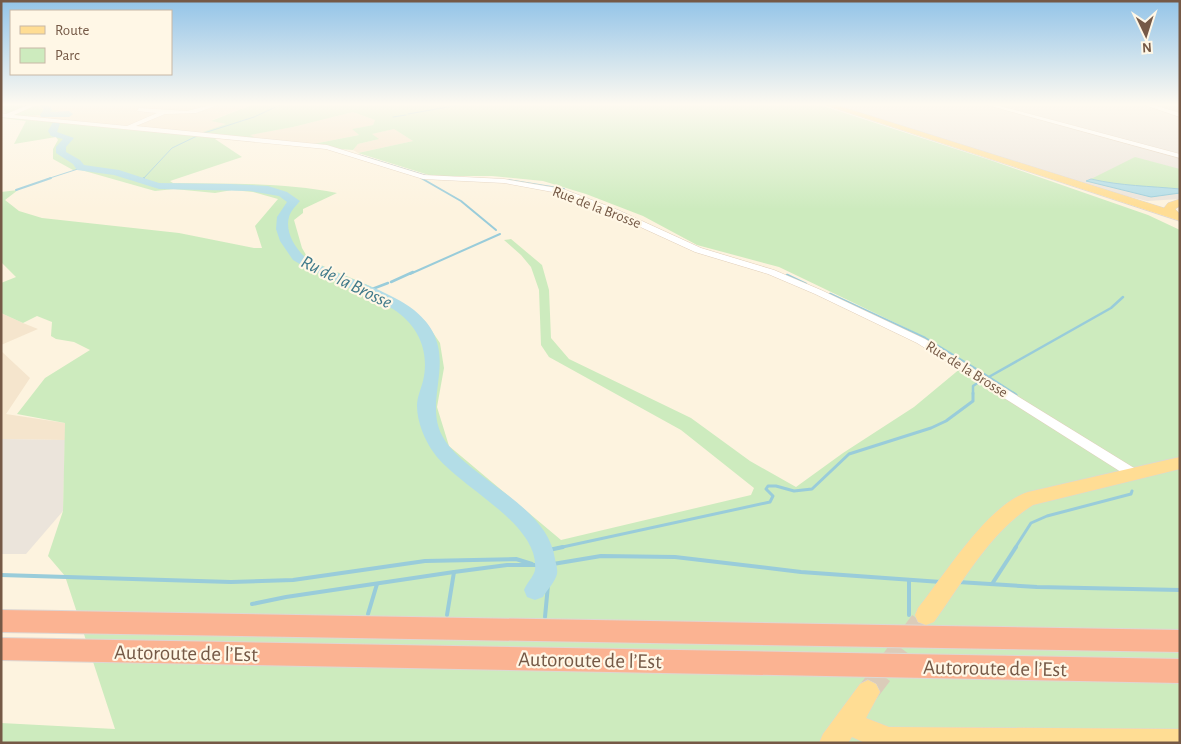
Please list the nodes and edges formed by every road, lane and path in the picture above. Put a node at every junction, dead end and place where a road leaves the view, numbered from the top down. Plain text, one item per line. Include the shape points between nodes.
1 (251, 140) edge
2 (939, 140) edge
3 (1119, 140) edge
4 (1180, 156) edge
5 (1176, 210) edge
6 (1180, 462) edge
7 (1134, 474) junction
8 (926, 615) tunnel mouth
9 (1, 621) edge
10 (1180, 642) edge
11 (1, 650) edge
12 (1180, 671) edge
13 (868, 692) tunnel mouth
14 (848, 723) junction
15 (1180, 742) edge
16 (832, 743) edge

1 - 7 street, Rue de la Brosse via 327,147 423,177 504,181 560,191 698,250 780,276 921,341
2 - 5 main road via 1120,197
3 - 4 street
6 - 7 main road
7 - 8 main road via 1020,503 1002,518
9 - 10 highway, Autoroute de l’Est
11 - 12 highway, Autoroute de l’Est
13 - 14 main road
14 - 15 main road via 889,740
14 - 16 main road

